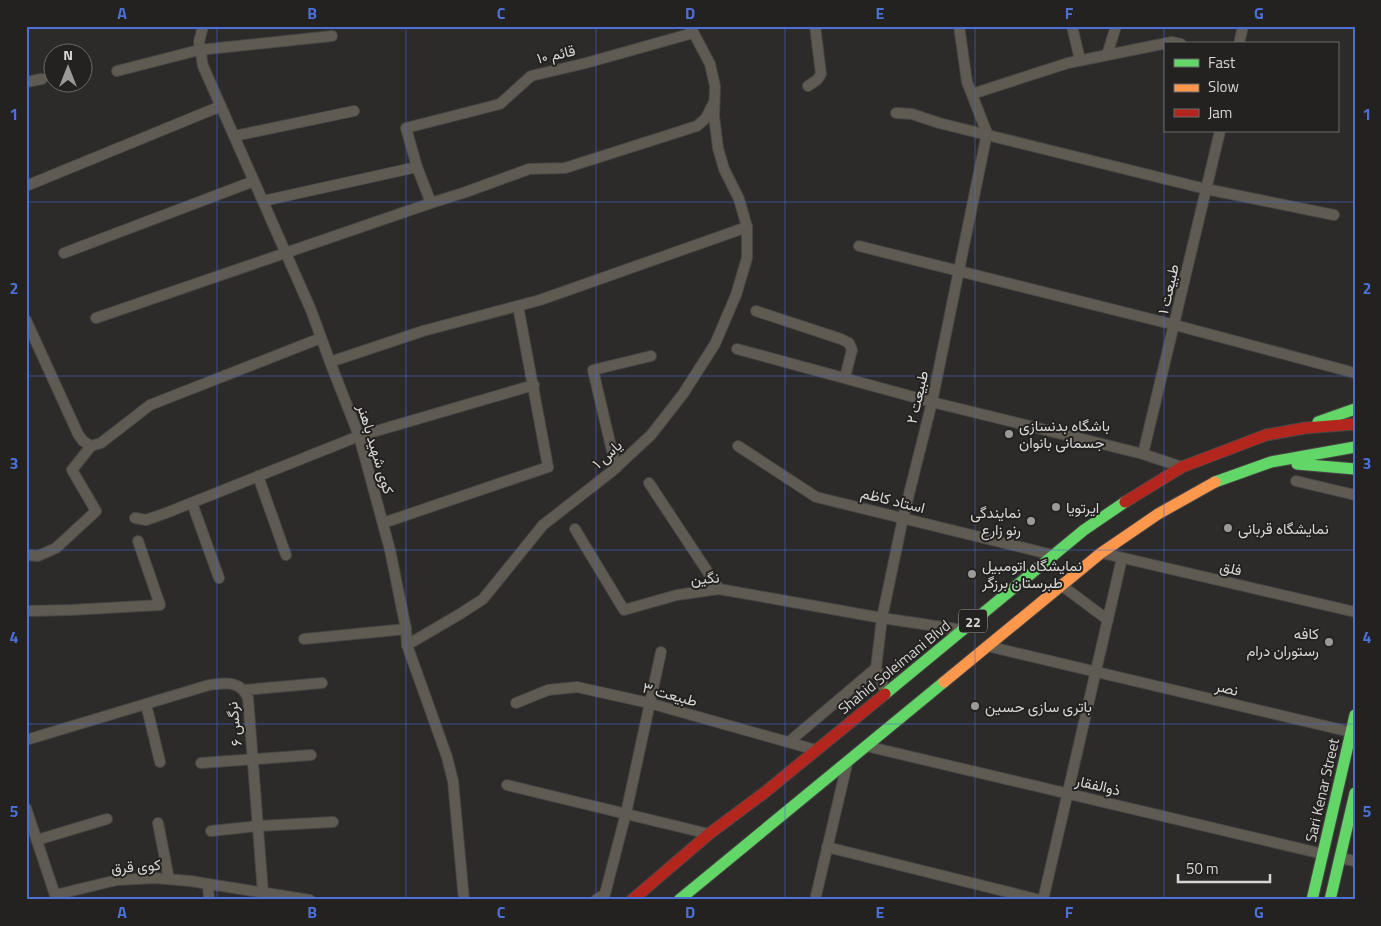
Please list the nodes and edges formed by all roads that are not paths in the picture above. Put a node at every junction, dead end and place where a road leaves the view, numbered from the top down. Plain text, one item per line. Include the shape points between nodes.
1 (203, 26) edge
2 (815, 26) edge
3 (959, 26) edge
4 (1072, 26) edge
5 (1116, 26) edge
6 (1243, 26) edge
7 (692, 30) edge
8 (332, 36) dead end
9 (1239, 42) edge
10 (1164, 44) edge
11 (199, 50) junction
12 (1107, 55) junction
13 (1080, 60) junction
14 (117, 71) dead end
15 (42, 79) dead end
16 (26, 82) edge
17 (808, 86) dead end
18 (972, 94) junction
19 (714, 101) junction
20 (220, 106) junction
21 (354, 111) dead end
22 (896, 113) dead end
23 (1220, 132) edge
24 (987, 134) junction
25 (234, 136) junction
26 (417, 167) junction
27 (254, 181) junction
28 (26, 186) edge
29 (1206, 189) junction
30 (263, 201) junction
31 (431, 203) junction
32 (1334, 216) dead end
33 (747, 227) junction
34 (859, 246) dead end
35 (285, 252) junction
36 (64, 253) dead end
37 (959, 271) junction
38 (518, 306) junction
39 (756, 311) dead end
40 (96, 318) dead end
41 (26, 320) edge
42 (1175, 325) junction
43 (321, 338) junction
44 (31, 343) edge
45 (737, 350) dead end
46 (651, 356) dead end
47 (330, 362) junction
48 (1355, 373) edge
49 (845, 378) junction
50 (534, 385) junction
51 (932, 402) junction
52 (1355, 409) edge
53 (1355, 424) edge
54 (1305, 428) junction
55 (359, 436) junction
56 (91, 446) junction
57 (738, 446) dead end
58 (1354, 447) edge
59 (1144, 454) junction
60 (1271, 462) junction
61 (1182, 467) junction
62 (616, 468) junction
63 (1355, 469) edge
64 (258, 476) junction
65 (1296, 481) dead end
66 (648, 483) dead end
67 (1355, 495) edge
68 (192, 503) junction
69 (135, 518) dead end
70 (903, 518) junction
71 (383, 523) junction
72 (575, 529) dead end
73 (138, 541) dead end
74 (1101, 553) junction
75 (286, 554) dead end
76 (26, 555) edge
77 (1053, 555) junction
78 (1122, 558) junction
79 (219, 578) dead end
80 (1061, 585) junction
81 (719, 589) junction
82 (26, 611) edge
83 (1355, 612) edge
84 (882, 618) junction
85 (1108, 620) junction
86 (406, 629) junction
87 (963, 630) junction
88 (304, 639) dead end
89 (407, 645) junction
90 (987, 646) junction
91 (661, 652) dead end
92 (876, 668) junction
93 (1096, 672) junction
94 (322, 683) dead end
95 (244, 690) junction
96 (886, 693) junction
97 (516, 703) dead end
98 (649, 703) junction
99 (146, 704) junction
100 (1355, 715) edge
101 (1353, 733) edge
102 (26, 740) edge
103 (790, 741) junction
104 (866, 746) junction
105 (816, 750) junction
106 (311, 755) dead end
107 (252, 760) junction
108 (848, 761) junction
109 (160, 762) dead end
110 (201, 763) dead end
111 (507, 785) dead end
112 (1068, 793) junction
113 (1355, 794) edge
114 (26, 808) edge
115 (626, 813) junction
116 (107, 818) dead end
117 (333, 822) dead end
118 (158, 824) dead end
119 (258, 826) junction
120 (211, 831) dead end
121 (709, 834) junction
122 (37, 840) junction
123 (827, 847) junction
124 (1323, 854) junction
125 (1340, 858) junction
126 (1355, 861) edge
127 (169, 879) junction
128 (208, 884) junction
129 (263, 893) junction
130 (56, 897) edge
131 (209, 900) edge
132 (310, 900) edge
133 (464, 900) edge
134 (596, 900) edge
135 (632, 900) edge
136 (679, 900) edge
137 (815, 900) edge
138 (1042, 900) edge
139 (1312, 900) edge
140 (1330, 900) edge

1 - 11 street, کوی شهید باهنر
2 - 17 street via 821,74
3 - 18 street via 967,82
4 - 13 street
5 - 12 street
6 - 9 street
7 - 19 street, یاس ۱ via 710,64
7 - 26 street, قائم ۱۰ via 586,63 531,76 500,104 406,128
8 - 11 street
10 - 12 street
11 - 14 street
11 - 20 street, کوی شهید باهنر
12 - 13 street
13 - 18 street
15 - 16 street
18 - 24 street
19 - 31 street via 706,118 697,126 565,168 529,169
19 - 33 street, یاس ۱ via 718,148
20 - 25 street, کوی شهید باهنر
20 - 28 street
21 - 25 street
22 - 24 street via 912,114
23 - 29 street, طبیعت ۱
24 - 29 street
24 - 37 street, طبیعت ۲
25 - 27 street, کوی شهید باهنر
26 - 30 street
26 - 31 street
27 - 30 street, کوی شهید باهنر
27 - 36 street
29 - 32 street
29 - 42 street, طبیعت ۱
30 - 35 street, کوی شهید باهنر
31 - 35 street
33 - 38 street
33 - 62 street, یاس ۱ via 747,258 715,344 683,394 650,435
34 - 37 street
35 - 40 street
35 - 43 street, کوی شهید باهنر
37 - 42 street
37 - 51 street, طبیعت ۲
38 - 47 street via 424,331
38 - 50 street
39 - 49 street via 849,343 852,350
41 - 44 street
42 - 48 street
42 - 59 street, طبیعت ۱
43 - 47 street, کوی شهید باهنر
43 - 56 street via 150,405 101,443
44 - 56 street via 78,434
45 - 49 street
46 - 62 street via 593,370
47 - 55 street, کوی شهید باهنر
49 - 51 street
50 - 55 street
50 - 71 street via 548,467
51 - 59 street
51 - 70 street, طبیعت ۲
52 - 54 main road
53 - 54 main road, Shahid Soleimani Blvd / 22
54 - 61 main road, Shahid Soleimani Blvd / 22 via 1266,435
55 - 64 street
55 - 71 street, کوی شهید باهنر
56 - 76 street via 72,470 96,511 56,548 38,556
57 - 70 street, استاد کاظم via 816,497
58 - 60 main road, 22
59 - 61 street
60 - 63 main road
60 - 74 main road, 22 via 1209,484
61 - 77 main road, Shahid Soleimani Blvd / 22 via 1084,530
62 - 89 street, یاس ۱ via 544,526 483,599
64 - 68 street
64 - 75 street
65 - 67 street
66 - 81 street
68 - 69 street via 146,520
68 - 79 street
70 - 77 street, استاد کاظم
70 - 84 street, طبیعت ۲
71 - 86 street, کوی شهید باهنر
72 - 81 street, نگین via 624,610 677,595
73 - 82 street via 160,605
74 - 78 street, فلق
74 - 80 main road, 22
77 - 87 main road, Shahid Soleimani Blvd / 22
78 - 83 street, فلق
78 - 85 street
80 - 85 street
80 - 90 main road, 22
81 - 84 street, نگین
84 - 87 street, نگین
84 - 92 street, طبیعت ۲
85 - 93 street
86 - 88 street
86 - 89 street, کوی شهید باهنر
87 - 96 main road, Shahid Soleimani Blvd / 22
89 - 133 street, کوی شهید باهنر via 453,781
90 - 93 street, نصر
90 - 104 main road, 22
91 - 98 street
92 - 96 street
92 - 103 street
93 - 101 street, نصر
93 - 112 street
94 - 95 street
95 - 99 street, نرگس ۶ via 226,683 209,685
95 - 107 street, نرگس ۶ via 248,698
96 - 105 main road, Shahid Soleimani Blvd / 22
97 - 98 street, طبیعت ٣ via 548,690 577,687
98 - 103 street, طبیعت ٣
98 - 115 street
99 - 102 street, نرگس ۶
99 - 109 street
100 - 101 main road, Sari Kenar Street
101 - 124 main road, Sari Kenar Street
103 - 105 street, طبیعت ٣
104 - 108 main road, 22
104 - 112 street, ذوالفقار
105 - 121 main road, Shahid Soleimani Blvd / 22
106 - 107 street
107 - 110 street
107 - 119 street, نرگس ۶
108 - 123 street
108 - 136 main road, 22
111 - 115 street
112 - 124 street, ذوالفقار
112 - 138 street
113 - 125 main road
114 - 122 street, کوی قرق
115 - 121 street
115 - 134 street via 605,894
116 - 122 street
117 - 119 street
118 - 127 street
119 - 120 street
119 - 129 street, نرگس ۶
121 - 135 main road, Shahid Soleimani Blvd / 22
122 - 130 street, کوی قرق
123 - 137 street
123 - 138 street
124 - 125 main road
124 - 139 main road, Sari Kenar Street
125 - 126 street
125 - 140 main road
127 - 128 street, کوی قرق
127 - 130 street, کوی قرق via 117,880
128 - 129 street, کوی قرق
128 - 131 street
129 - 132 street, کوی قرق

